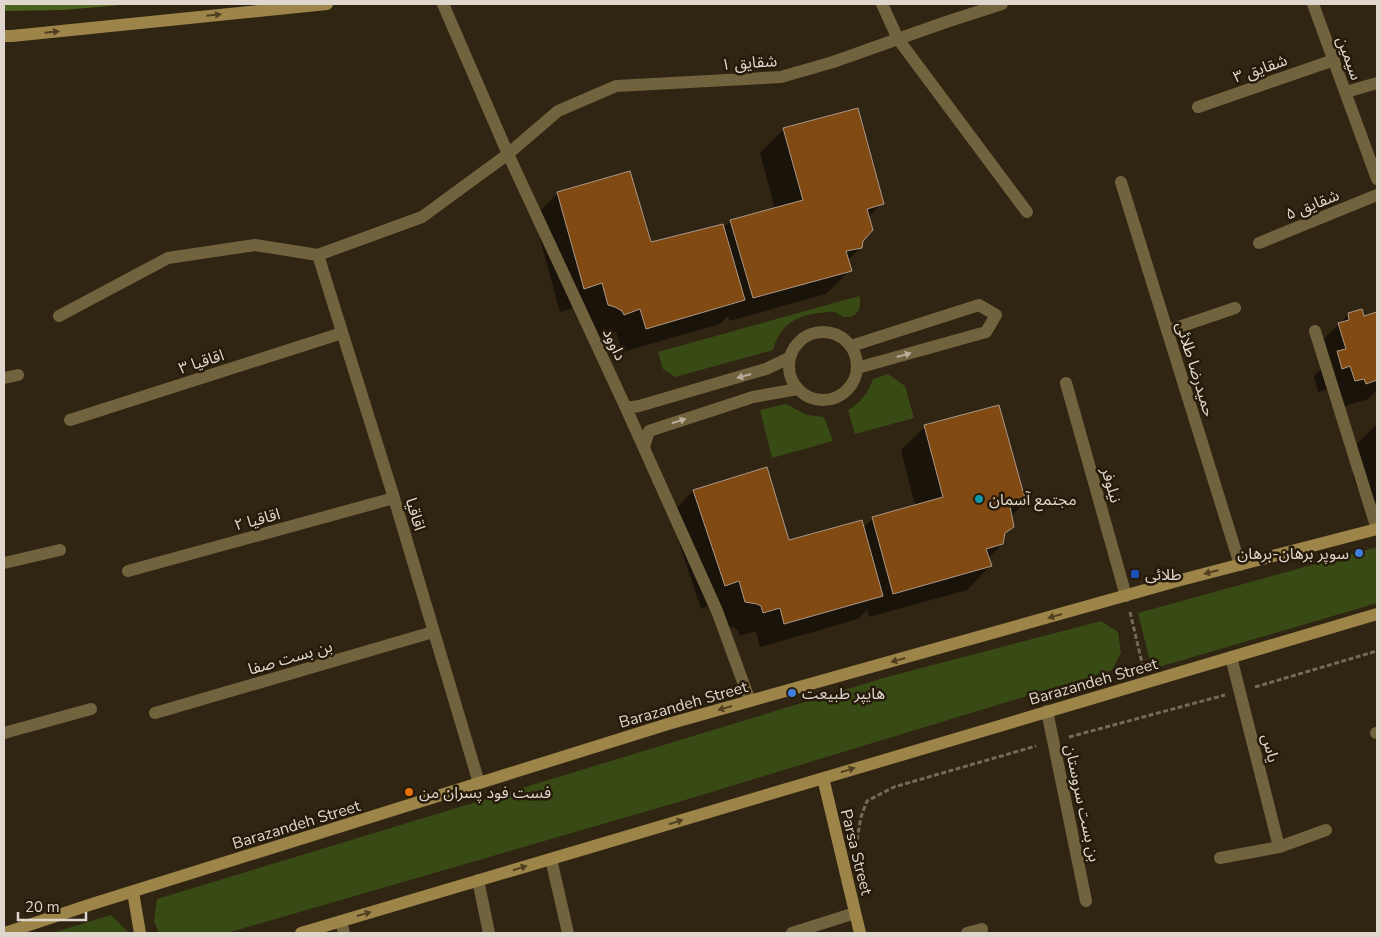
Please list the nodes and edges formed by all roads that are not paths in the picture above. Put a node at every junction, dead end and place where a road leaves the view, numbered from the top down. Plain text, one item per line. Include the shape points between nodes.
1 (327, 4) edge
2 (443, 4) edge
3 (882, 4) edge
4 (1002, 4) edge
5 (1313, 4) edge
6 (4, 36) edge
7 (898, 39) junction
8 (1334, 60) junction
9 (1377, 83) edge
10 (1346, 92) junction
11 (1198, 107) dead end
12 (508, 154) junction
13 (1377, 179) edge
14 (1121, 182) dead end
15 (1377, 195) edge
16 (1027, 212) dead end
17 (1259, 243) dead end
18 (318, 255) junction
19 (1235, 308) dead end
20 (58, 316) dead end
21 (1167, 331) junction
22 (1315, 331) dead end
23 (342, 333) junction
24 (851, 346) junction
25 (790, 358) junction
26 (857, 368) junction
27 (18, 375) dead end
28 (4, 378) edge
29 (1066, 383) dead end
30 (798, 388) junction
31 (626, 408) junction
32 (70, 420) dead end
33 (644, 447) junction
34 (394, 498) junction
35 (1377, 529) edge
36 (60, 550) dead end
37 (4, 563) edge
38 (1240, 565) junction
39 (128, 571) dead end
40 (1126, 596) junction
41 (1377, 614) edge
42 (434, 632) junction
43 (1231, 657) junction
44 (750, 701) junction
45 (92, 709) dead end
46 (1047, 711) junction
47 (156, 713) dead end
48 (4, 733) edge
49 (823, 778) junction
50 (479, 783) junction
51 (1326, 830) dead end
52 (1279, 847) junction
53 (1220, 858) dead end
54 (551, 859) junction
55 (478, 880) junction
56 (134, 892) junction
57 (1086, 901) dead end
58 (855, 913) junction
59 (343, 927) edge
60 (982, 929) dead end
61 (5, 933) edge
62 (140, 933) edge
63 (301, 933) edge
64 (490, 933) edge
65 (568, 933) edge
66 (792, 933) edge
67 (860, 933) edge
68 (967, 933) edge

6 -> 1 main road
2 - 12 street, داوود
3 - 7 street
4 - 7 street, شقایق ۱
5 - 8 street, سیمین
7 - 12 street, شقایق ۱ via 781,77 616,86 558,111
7 - 16 street
8 - 10 street, سیمین
8 - 11 street, شقایق ۳
9 - 10 street
10 - 13 street, سیمین
12 - 18 street, شقایق ۱ via 422,217
12 - 31 street, داوود
14 - 21 street, حمیدرضا طلائی
15 - 17 street, شقایق ۵
18 - 20 street via 255,245 168,258
18 - 23 street, اقاقیا
19 - 21 street
21 - 38 street, حمیدرضا طلائی
22 - 35 street
23 - 32 street, اقاقیا ۳
23 - 34 street, اقاقیا
24 - 25 street via 843,338 821,331 801,340
24 - 26 street
26 -> 24 street via 986,332 996,315 979,306
25 - 30 street via 789,369
25 -> 31 street via 766,369
26 - 30 street via 847,389 828,400 806,395
27 - 28 street
29 - 40 street, نیلوفر
33 -> 30 street via 648,431 753,397
31 - 33 street, داوود
33 - 44 street, داوود via 717,611
34 - 39 street, اقاقیا ۲
34 - 42 street, اقاقیا
35 - 38 main road, Barazandeh Street
36 - 37 street
38 -> 40 main road, Barazandeh Street
40 -> 44 main road, Barazandeh Street
41 - 43 main road, Barazandeh Street
42 - 47 street, بن بست صفا
42 - 50 street, اقاقیا
43 - 46 main road, Barazandeh Street
43 - 52 street, یاس
44 -> 50 main road, Barazandeh Street
45 - 48 street
49 -> 46 main road, Barazandeh Street
46 - 57 street, بن بست سروستان
54 -> 49 main road, Barazandeh Street
49 - 58 main road, Parsa Street
50 - 56 main road, Barazandeh Street
51 - 52 street
52 - 53 street
55 -> 54 main road, Barazandeh Street
54 - 65 street
59 -> 55 main road, Barazandeh Street
55 - 64 street
56 - 61 main road, Barazandeh Street
56 - 62 main road
58 - 66 street
58 - 67 main road, Parsa Street
59 - 63 main road, Barazandeh Street
60 - 68 street

